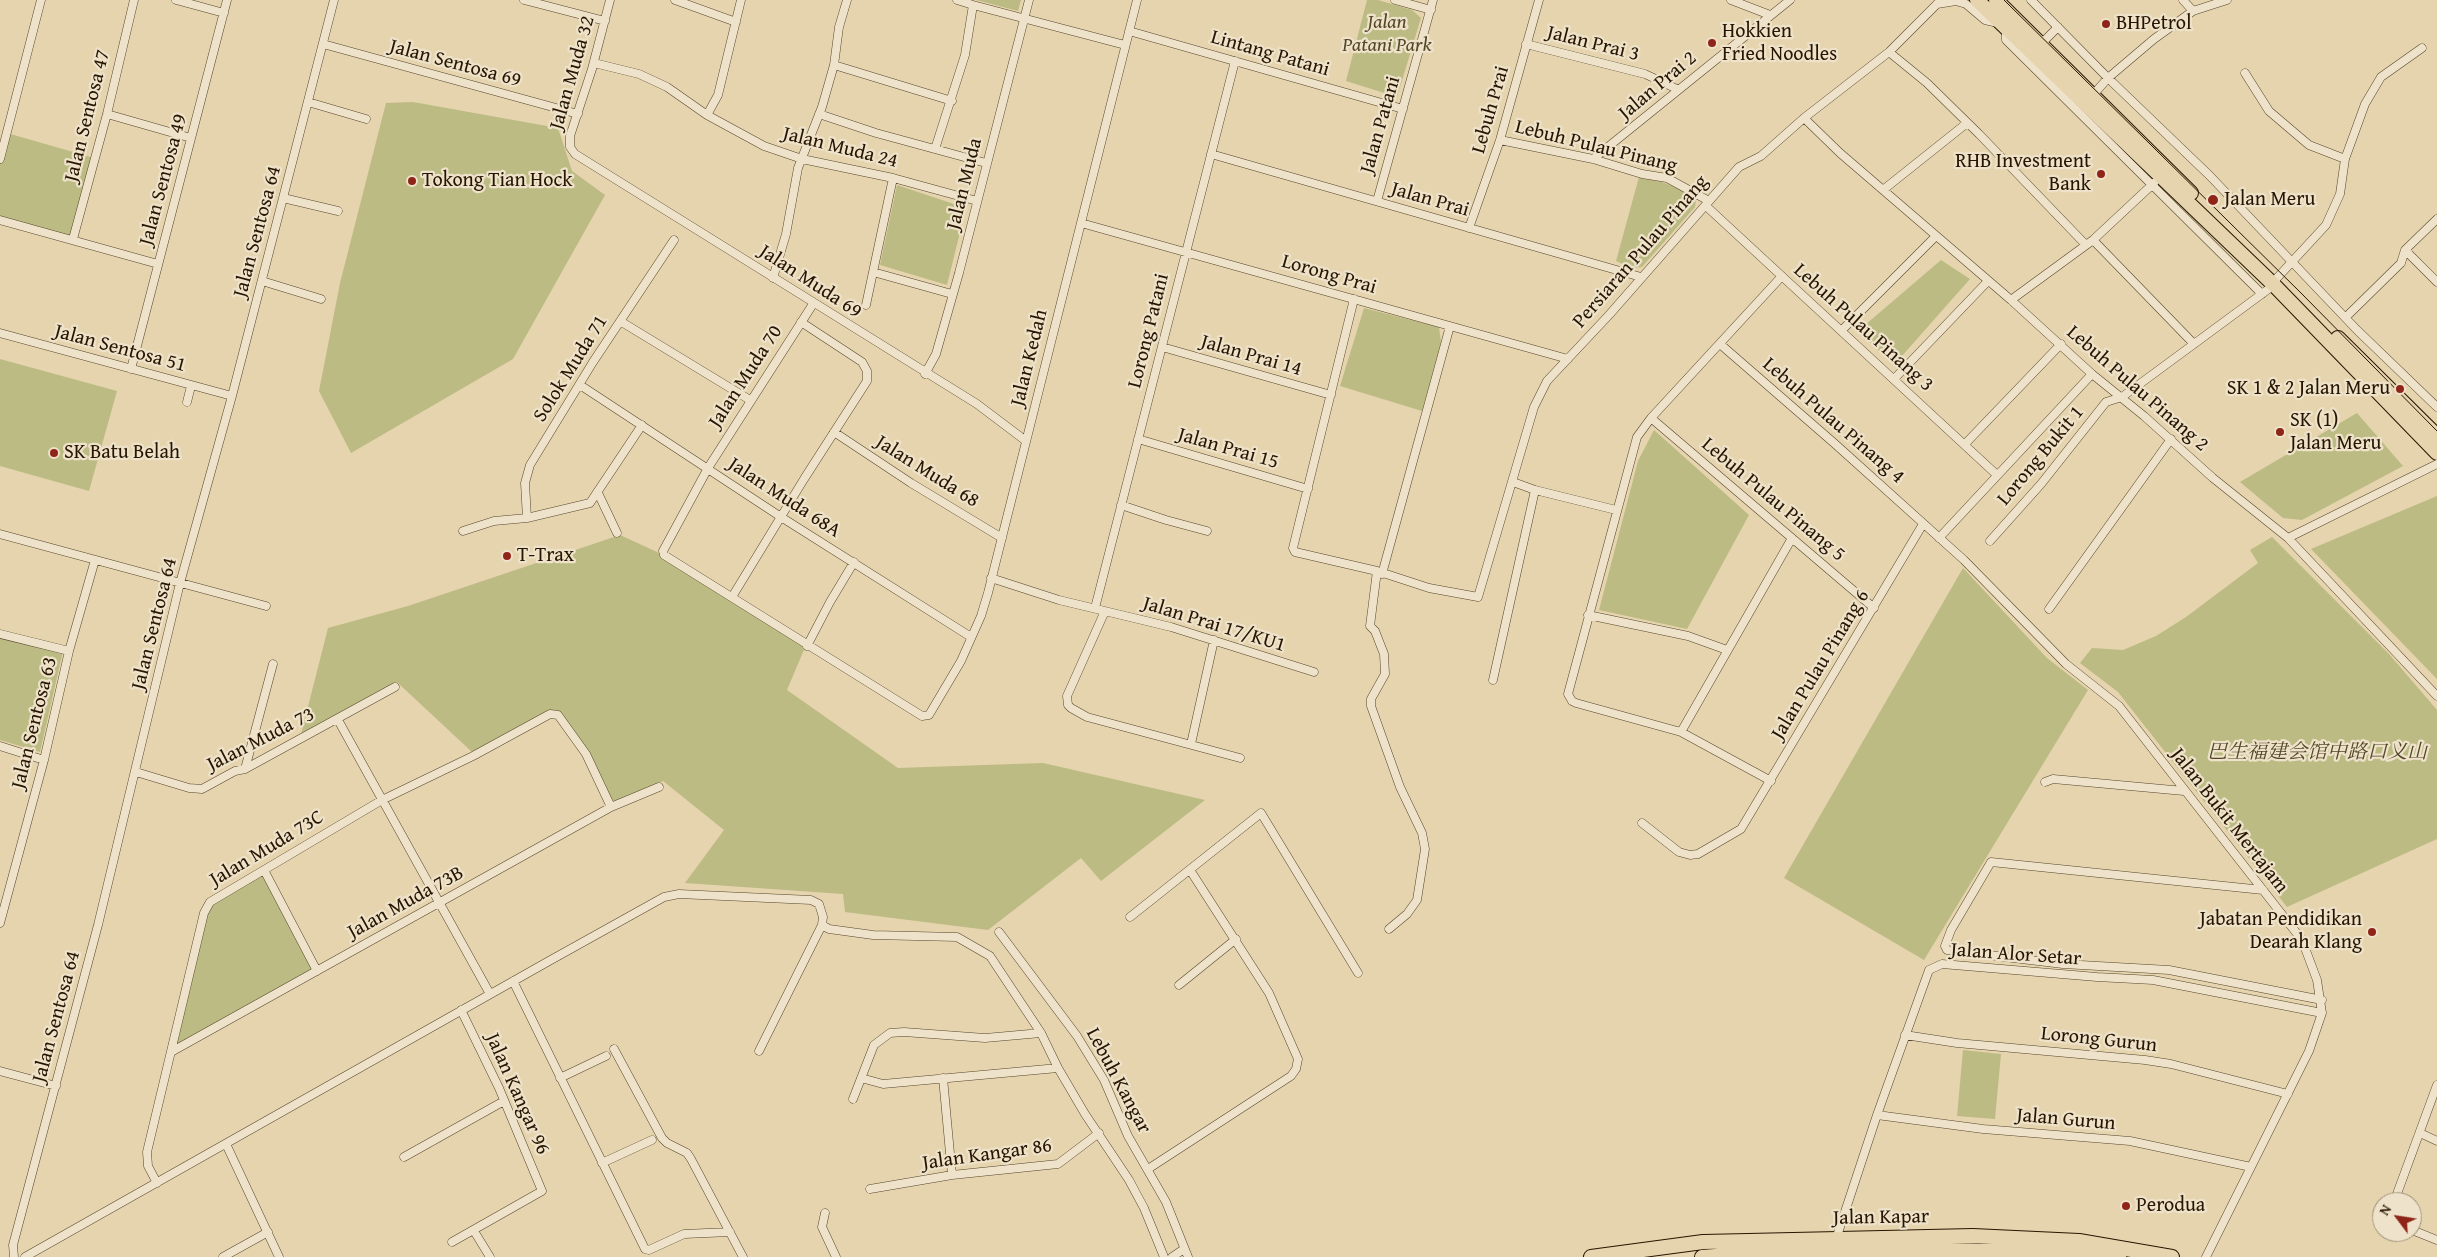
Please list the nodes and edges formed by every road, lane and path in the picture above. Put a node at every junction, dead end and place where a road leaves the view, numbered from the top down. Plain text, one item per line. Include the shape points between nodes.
1 (41, 0) edge
2 (134, 0) edge
3 (176, 0) edge
4 (227, 0) edge
5 (334, 0) edge
6 (524, 0) edge
7 (610, 0) edge
8 (676, 0) edge
9 (741, 0) edge
10 (847, 0) edge
11 (957, 0) edge
12 (1029, 0) edge
13 (1136, 0) edge
14 (1395, 0) edge
15 (1433, 0) edge
16 (1539, 0) edge
17 (1731, 0) edge
18 (1790, 0) edge
19 (1977, 0) edge
20 (1996, 0) edge
21 (2032, 0) edge
22 (2183, 0) edge
23 (2227, 0) edge
24 (1938, 1) edge
25 (973, 5) junction
26 (1431, 10) junction
27 (2193, 11) junction
28 (224, 13) junction
29 (1770, 15) junction
30 (1024, 18) junction
31 (605, 20) junction
32 (736, 22) junction
33 (2004, 26) junction
34 (2058, 27) junction
35 (1129, 31) junction
36 (323, 44) junction
37 (1526, 44) junction
38 (2041, 44) junction
39 (1125, 45) junction
40 (2422, 48) dead end
41 (1889, 52) junction
42 (1235, 61) junction
43 (594, 62) junction
44 (834, 65) junction
45 (2245, 73) dead end
46 (2108, 78) junction
47 (1677, 90) junction
48 (2092, 95) junction
49 (952, 101) junction
50 (308, 102) junction
51 (1403, 109) junction
52 (107, 114) junction
53 (578, 114) junction
54 (819, 114) junction
55 (706, 115) junction
56 (1804, 118) junction
57 (366, 119) dead end
58 (1967, 123) junction
59 (191, 138) junction
60 (1500, 140) junction
61 (935, 150) junction
62 (575, 154) joint
63 (1211, 154) junction
64 (802, 158) junction
65 (2345, 159) junction
66 (0, 160) edge
67 (1593, 160) junction
68 (986, 163) junction
69 (893, 178) junction
70 (2157, 181) junction
71 (1883, 190) junction
72 (283, 198) junction
73 (977, 201) junction
74 (1377, 202) junction
75 (1708, 204) junction
76 (338, 211) dead end
77 (2437, 219) edge
78 (0, 220) edge
79 (1081, 223) junction
80 (1469, 228) junction
81 (1935, 237) junction
82 (73, 239) junction
83 (2090, 242) junction
84 (672, 243) dead end
85 (2405, 250) junction
86 (1186, 252) junction
87 (2293, 262) junction
88 (158, 264) junction
89 (874, 272) junction
90 (1782, 276) junction
91 (1641, 277) junction
92 (773, 278) junction
93 (1988, 281) junction
94 (262, 282) junction
95 (2276, 282) junction
96 (2437, 282) edge
97 (952, 294) junction
98 (2262, 294) junction
99 (321, 299) dead end
100 (1354, 299) junction
101 (2011, 300) junction
102 (813, 304) junction
103 (866, 304) dead end
104 (2346, 317) junction
105 (620, 321) junction
106 (801, 322) junction
107 (1450, 326) junction
108 (1842, 330) junction
109 (0, 333) edge
110 (1720, 344) junction
111 (2061, 344) junction
112 (2194, 344) junction
113 (1162, 348) junction
114 (1568, 359) junction
115 (131, 369) junction
116 (925, 374) junction
117 (2092, 374) junction
118 (1894, 379) junction
119 (580, 385) junction
120 (191, 386) junction
121 (1331, 395) junction
122 (232, 396) junction
123 (2122, 397) junction
124 (750, 400) junction
125 (187, 402) dead end
126 (2437, 407) edge
127 (1651, 418) junction
128 (642, 425) junction
129 (834, 432) junction
130 (2437, 436) edge
131 (1138, 439) junction
132 (2171, 439) junction
133 (1026, 442) junction
134 (1965, 444) junction
135 (2437, 453) edge
136 (2437, 464) edge
137 (708, 468) junction
138 (1997, 475) junction
139 (1513, 482) junction
140 (1308, 489) junction
141 (1535, 490) junction
142 (598, 493) junction
143 (1121, 505) junction
144 (1616, 510) junction
145 (781, 517) junction
146 (527, 518) junction
147 (1923, 524) junction
148 (463, 531) dead end
149 (1207, 531) dead end
150 (617, 533) dead end
151 (0, 534) edge
152 (1002, 538) junction
153 (1792, 538) junction
154 (1939, 538) junction
155 (2288, 538) junction
156 (1990, 542) dead end
157 (95, 560) junction
158 (854, 562) junction
159 (1380, 572) junction
160 (991, 578) junction
161 (180, 583) junction
162 (732, 597) junction
163 (266, 606) dead end
164 (1095, 608) junction
165 (1874, 608) junction
166 (2049, 609) dead end
167 (1105, 611) junction
168 (1588, 615) junction
169 (0, 634) edge
170 (971, 637) junction
171 (1214, 640) junction
172 (807, 646) junction
173 (1728, 650) junction
174 (69, 651) junction
175 (272, 664) dead end
176 (1314, 672) dead end
177 (1493, 680) dead end
178 (395, 688) dead end
179 (2437, 696) edge
180 (338, 720) junction
181 (1681, 732) junction
182 (1190, 744) junction
183 (0, 746) edge
184 (1240, 758) dead end
185 (44, 760) junction
186 (245, 769) junction
187 (136, 772) junction
188 (1771, 781) junction
189 (2045, 782) dead end
190 (658, 787) dead end
191 (2184, 790) junction
192 (382, 800) junction
193 (611, 807) junction
194 (1642, 823) dead end
195 (264, 870) junction
196 (1190, 870) junction
197 (2263, 890) junction
198 (439, 903) junction
199 (1130, 917) dead end
200 (0, 923) edge
201 (822, 925) junction
202 (1388, 929) dead end
203 (999, 932) dead end
204 (1236, 939) junction
205 (317, 971) junction
206 (1358, 973) dead end
207 (513, 981) junction
208 (1179, 985) dead end
209 (490, 994) junction
210 (2322, 1000) junction
211 (461, 1010) junction
212 (2322, 1012) junction
213 (1041, 1033) junction
214 (1905, 1035) junction
215 (614, 1048) dead end
216 (759, 1050) dead end
217 (171, 1052) junction
218 (606, 1056) dead end
219 (1058, 1068) junction
220 (0, 1071) edge
221 (560, 1078) junction
222 (861, 1078) junction
223 (943, 1078) junction
224 (2437, 1085) edge
225 (56, 1086) junction
226 (2288, 1094) junction
227 (853, 1099) dead end
228 (504, 1101) junction
229 (1876, 1115) junction
230 (1099, 1133) junction
231 (2420, 1133) junction
232 (652, 1140) dead end
233 (2437, 1141) edge
234 (226, 1144) junction
235 (404, 1157) dead end
236 (602, 1163) junction
237 (2251, 1167) junction
238 (1148, 1169) junction
239 (952, 1175) junction
240 (157, 1183) junction
241 (870, 1189) dead end
242 (2398, 1192) edge
243 (825, 1213) dead end
244 (474, 1231) junction
245 (268, 1232) junction
246 (730, 1232) junction
247 (2422, 1234) edge
248 (1836, 1238) junction
249 (2437, 1240) edge
250 (452, 1242) dead end
251 (1184, 1249) junction
252 (2095, 1255) edge
253 (14, 1257) edge
254 (25, 1257) edge
255 (223, 1257) edge
256 (279, 1257) edge
257 (490, 1257) edge
258 (743, 1257) edge
259 (836, 1257) edge
260 (1164, 1257) edge
261 (1172, 1257) edge
262 (1188, 1257) edge
263 (1591, 1257) edge
264 (1702, 1257) edge
265 (2119, 1257) edge
266 (2172, 1257) edge
267 (2206, 1257) edge

1 - 66 street
2 - 52 street, Jalan Sentosa 47
3 - 28 street
4 - 28 street, Jalan Sentosa 49
5 - 36 street, Jalan Sentosa 64
6 - 31 street
7 - 31 street, Jalan Muda 32
8 - 32 street
9 - 32 street
10 - 44 street via 839,27
11 - 25 street
12 - 30 street, Jalan Muda
13 - 35 street, Jalan Kedah
14 - 26 street
15 - 26 street, Jalan Patani
16 - 37 street, Lebuh Prai
17 - 29 street
18 - 29 street, Jalan Prai 2
19 - 33 highway
20 - 38 highway
21 - 34 street
22 - 27 street
23 - 27 street
24 - 33 street via 1966,4 1985,20
24 - 41 street, Persiaran Pulau Pinang
25 - 30 street
25 - 49 street via 965,55
26 - 51 street, Jalan Patani
27 - 46 street
28 - 59 street, Jalan Sentosa 49
29 - 47 street, Jalan Prai 2
30 - 39 street
30 - 68 street, Jalan Muda
31 - 43 street, Jalan Muda 32
32 - 55 street via 718,95
33 - 70 highway
34 - 38 street
34 - 46 street
35 - 39 street, Jalan Kedah
35 - 42 street, Lintang Patani
36 - 50 street, Jalan Sentosa 64
36 - 53 street, Jalan Sentosa 69
37 - 47 street, Jalan Prai 3 via 1645,74
37 - 60 street, Lebuh Prai
38 - 48 highway
39 - 79 street, Jalan Kedah
40 - 65 street, Lorong Bukit 1 via 2381,77 2365,104
41 - 56 street, Persiaran Pulau Pinang
41 - 58 street via 1927,83
42 - 51 street, Lintang Patani
42 - 63 street, Lorong Patani
43 - 53 street, Jalan Muda 32
43 - 55 street, Jalan Muda 24 via 639,74 666,87
44 - 49 street
44 - 54 street
45 - 65 street via 2275,116 2309,145
46 - 48 street
46 - 87 street
47 - 67 street, Jalan Prai 2
48 - 95 highway
49 - 61 street
50 - 57 street
50 - 72 street, Jalan Sentosa 64
51 - 74 street, Jalan Patani
52 - 59 street
52 - 82 street, Jalan Sentosa 47
53 - 62 street, Jalan Muda 32 via 569,141
54 - 61 street
54 - 64 street
55 - 64 street, Jalan Muda 24 via 764,146
56 - 71 street, Lebuh Pulau Pinang 2
56 - 75 street, Persiaran Pulau Pinang via 1761,156 1739,166
58 - 71 street
58 - 83 street
59 - 88 street, Jalan Sentosa 49
60 - 67 street, Lebuh Pulau Pinang
60 - 80 street, Lebuh Prai
61 - 68 street
62 - 92 street, Jalan Muda 69
63 - 74 street, Jalan Prai
63 - 86 street, Lorong Patani
64 - 69 street, Jalan Muda 24
64 - 92 street
65 - 87 street, Lorong Bukit 1 via 2340,194 2326,225
67 - 75 street, Lebuh Pulau Pinang via 1667,178
68 - 73 street, Jalan Muda
69 - 73 street, Jalan Muda 24
69 - 89 street
70 - 83 street
70 - 95 highway
70 - 98 street
71 - 81 street, Lebuh Pulau Pinang 2
72 - 76 street
72 - 94 street, Jalan Sentosa 64
73 - 97 street, Jalan Muda
74 - 80 street, Jalan Prai
75 - 90 street, Lebuh Pulau Pinang 3
75 - 91 street, Persiaran Pulau Pinang
77 - 85 street
78 - 82 street
79 - 86 street, Lorong Prai
79 - 133 street, Jalan Kedah
80 - 91 street, Jalan Prai
81 - 93 street, Lebuh Pulau Pinang 2
81 - 108 street
82 - 88 street
83 - 101 street
83 - 112 street
84 - 105 street, Solok Muda 71
85 - 96 street
85 - 104 street via 2400,263
86 - 100 street, Lorong Prai
86 - 113 street, Lorong Patani
87 - 95 street, Lorong Bukit 1
87 - 104 street
88 - 115 street, Jalan Sentosa 49
89 - 97 street
89 - 103 street
90 - 108 street, Lebuh Pulau Pinang 3
90 - 110 street
91 - 114 street, Persiaran Pulau Pinang
92 - 102 street, Jalan Muda 69
93 - 101 street, Lebuh Pulau Pinang 2
93 - 118 street
94 - 99 street
94 - 122 street, Jalan Sentosa 64
95 - 98 street, Lorong Bukit 1
95 - 130 highway
95 - 135 highway
97 - 116 street, Jalan Muda via 936,354
98 - 112 street, Lorong Bukit 1
100 - 107 street, Lorong Prai
100 - 121 street
101 - 111 street, Lebuh Pulau Pinang 2
102 - 106 street, Jalan Muda 70
102 - 116 street, Jalan Muda 69
104 - 126 street
105 - 119 street, Solok Muda 71
105 - 124 street
106 - 124 street, Jalan Muda 70
106 - 129 street via 862,362 867,371 867,381
107 - 114 street, Lorong Prai
107 - 159 street
108 - 118 street, Lebuh Pulau Pinang 3
109 - 115 street, Jalan Sentosa 51
110 - 127 street
110 - 147 street, Lebuh Pulau Pinang 4
111 - 117 street, Lebuh Pulau Pinang 2
111 - 134 street
112 - 123 street, Lorong Bukit 1
113 - 121 street, Jalan Prai 14
113 - 131 street, Lorong Patani
114 - 139 street, Persiaran Pulau Pinang via 1547,381 1534,407
115 - 120 street, Jalan Sentosa 51
116 - 133 street, Jalan Muda 69 via 977,404
117 - 123 street, Lebuh Pulau Pinang 2
117 - 138 street
118 - 134 street, Lebuh Pulau Pinang 3
119 - 128 street, Jalan Muda 68A
119 - 146 street, Solok Muda 71 via 526,473
120 - 122 street, Jalan Sentosa 51
120 - 125 street
121 - 140 street
122 - 161 street, Jalan Sentosa 64
123 - 132 street, Lebuh Pulau Pinang 2
123 - 156 street, Lorong Bukit 1 via 2106,402
124 - 137 street, Jalan Muda 70
127 - 144 street via 1637,437
127 - 153 street, Lebuh Pulau Pinang 5
128 - 137 street, Jalan Muda 68A
128 - 142 street
129 - 145 street
129 - 152 street, Jalan Muda 68
131 - 140 street, Jalan Prai 15
131 - 143 street, Lorong Patani
132 - 155 street, Lebuh Pulau Pinang 2 via 2213,478
132 - 166 street
133 - 152 street, Jalan Kedah
134 - 138 street, Lebuh Pulau Pinang 3
136 - 155 street
137 - 145 street, Jalan Muda 68A
137 - 162 street, Jalan Muda 70 via 663,552 666,557
138 - 154 street
139 - 141 street
139 - 159 street, Persiaran Pulau Pinang via 1478,597 1429,588
140 - 159 street via 1293,548 1295,552
141 - 144 street
141 - 177 street
142 - 146 street via 590,503
142 - 150 street
143 - 149 street
143 - 164 street, Lorong Patani
144 - 168 street
145 - 158 street, Jalan Muda 68A
145 - 162 street
146 - 148 street via 494,521
147 - 154 street, Jalan Bukit Mertajam
147 - 165 street, Jalan Pulau Pinang 6
151 - 157 street
152 - 160 street, Jalan Kedah
153 - 165 street, Lebuh Pulau Pinang 5
153 - 173 street
154 - 191 street, Jalan Bukit Mertajam via 2066,664 2119,706
155 - 179 street, Lebuh Pulau Pinang 2
157 - 161 street
157 - 174 street, Jalan Sentosa 63
158 - 170 street, Jalan Muda 68A
158 - 172 street
159 - 202 street via 1370,626 1384,654 1386,674 1371,699 1371,706 1400,787 1422,833 1425,849 1418,900
160 - 164 street, Jalan Prai 17/KU1
160 - 170 street, Jalan Kedah via 981,616
161 - 163 street
161 - 187 street, Jalan Sentosa 64
162 - 172 street
164 - 167 street, Jalan Prai 17/KU1
165 - 188 street, Jalan Pulau Pinang 6
167 - 171 street, Jalan Prai 17/KU1
167 - 182 street via 1067,696 1068,705 1087,717
168 - 173 street via 1688,636
168 - 181 street via 1568,694 1572,700
169 - 174 street
170 - 172 street, Jalan Kedah via 953,677 930,714 922,716
171 - 176 street, Jalan Prai 17/KU1
171 - 182 street
173 - 181 street
174 - 185 street, Jalan Sentosa 63
175 - 186 street
178 - 180 street, Jalan Muda 73
180 - 186 street, Jalan Muda 73
180 - 192 street
181 - 188 street
182 - 184 street
183 - 185 street
185 - 200 street, Jalan Sentosa 63
186 - 187 street, Jalan Muda 73 via 202,789
187 - 225 street, Jalan Sentosa 64
188 - 194 street, Jalan Pulau Pinang 6 via 1741,829 1698,854 1679,852
189 - 191 street
190 - 193 street, Jalan Muda 73B
191 - 197 street, Jalan Bukit Mertajam
192 - 193 street, Jalan Muda 73C via 553,714 558,715 586,754
192 - 195 street, Jalan Muda 73C
192 - 198 street
193 - 198 street, Jalan Muda 73B
195 - 205 street
195 - 217 street, Jalan Muda 73C via 210,902 204,913
196 - 199 street
196 - 204 street
196 - 206 street via 1261,813
197 - 210 street, Jalan Bukit Mertajam via 2302,940
197 - 210 street via 1991,862 1950,930 1945,946 1947,950 2063,964 2170,970
198 - 205 street, Jalan Muda 73B
198 - 209 street
201 - 207 street via 819,904 811,900 671,894
201 - 213 street via 829,929 873,935 957,937 970,943 990,956
201 - 216 street
203 - 238 street, Lebuh Kangar via 1077,1036 1104,1080 1128,1136
204 - 208 street
204 - 238 street via 1269,993 1298,1059 1296,1069 1291,1076
205 - 217 street, Jalan Muda 73B
207 - 209 street
207 - 221 street
209 - 211 street
210 - 212 street, Jalan Bukit Mertajam
211 - 228 street, Jalan Kangar 96
211 - 234 street
212 - 214 street, Jalan Alor Setar via 2153,980 1942,964 1929,970
212 - 226 street, Jalan Bukit Mertajam via 2309,1051
213 - 219 street
213 - 222 street via 985,1038 890,1032 874,1045
214 - 226 street, Lorong Gurun via 2171,1064
214 - 229 street, Jalan Alor Setar
215 - 246 street via 662,1138 687,1153
217 - 240 street, Jalan Muda 73C via 146,1152 148,1166
218 - 221 street
219 - 223 street
219 - 230 street
220 - 225 street
221 - 236 street
222 - 223 street via 883,1084
222 - 227 street
223 - 239 street
224 - 231 street
225 - 253 street, Jalan Sentosa 64 via 13,1245
226 - 237 street, Jalan Bukit Mertajam
228 - 235 street
228 - 244 street, Jalan Kangar 96 via 542,1191
229 - 237 street, Jalan Gurun via 1982,1129 2130,1141
229 - 248 street, Jalan Alor Setar
230 - 239 street, Jalan Kangar 86 via 1058,1164
230 - 260 street via 1144,1208
231 - 233 street
231 - 242 street
232 - 236 street
234 - 240 street
234 - 245 street
236 - 246 street via 646,1250 684,1234
237 - 267 street, Jalan Bukit Mertajam
238 - 251 street, Lebuh Kangar via 1166,1202
239 - 241 street, Jalan Kangar 86
240 - 254 street
243 - 259 street via 822,1227
244 - 250 street
244 - 257 street
245 - 255 street
245 - 256 street
246 - 258 street
247 - 249 street
248 - 263 highway, Jalan Kapar via 1703,1242
248 - 266 highway, Jalan Kapar via 1973,1236 2079,1241
251 - 261 street
251 - 262 street, Lebuh Kangar
252 - 264 highway, Jalan Kapar via 1928,1250 1767,1252
252 - 265 highway, Jalan Kapar

